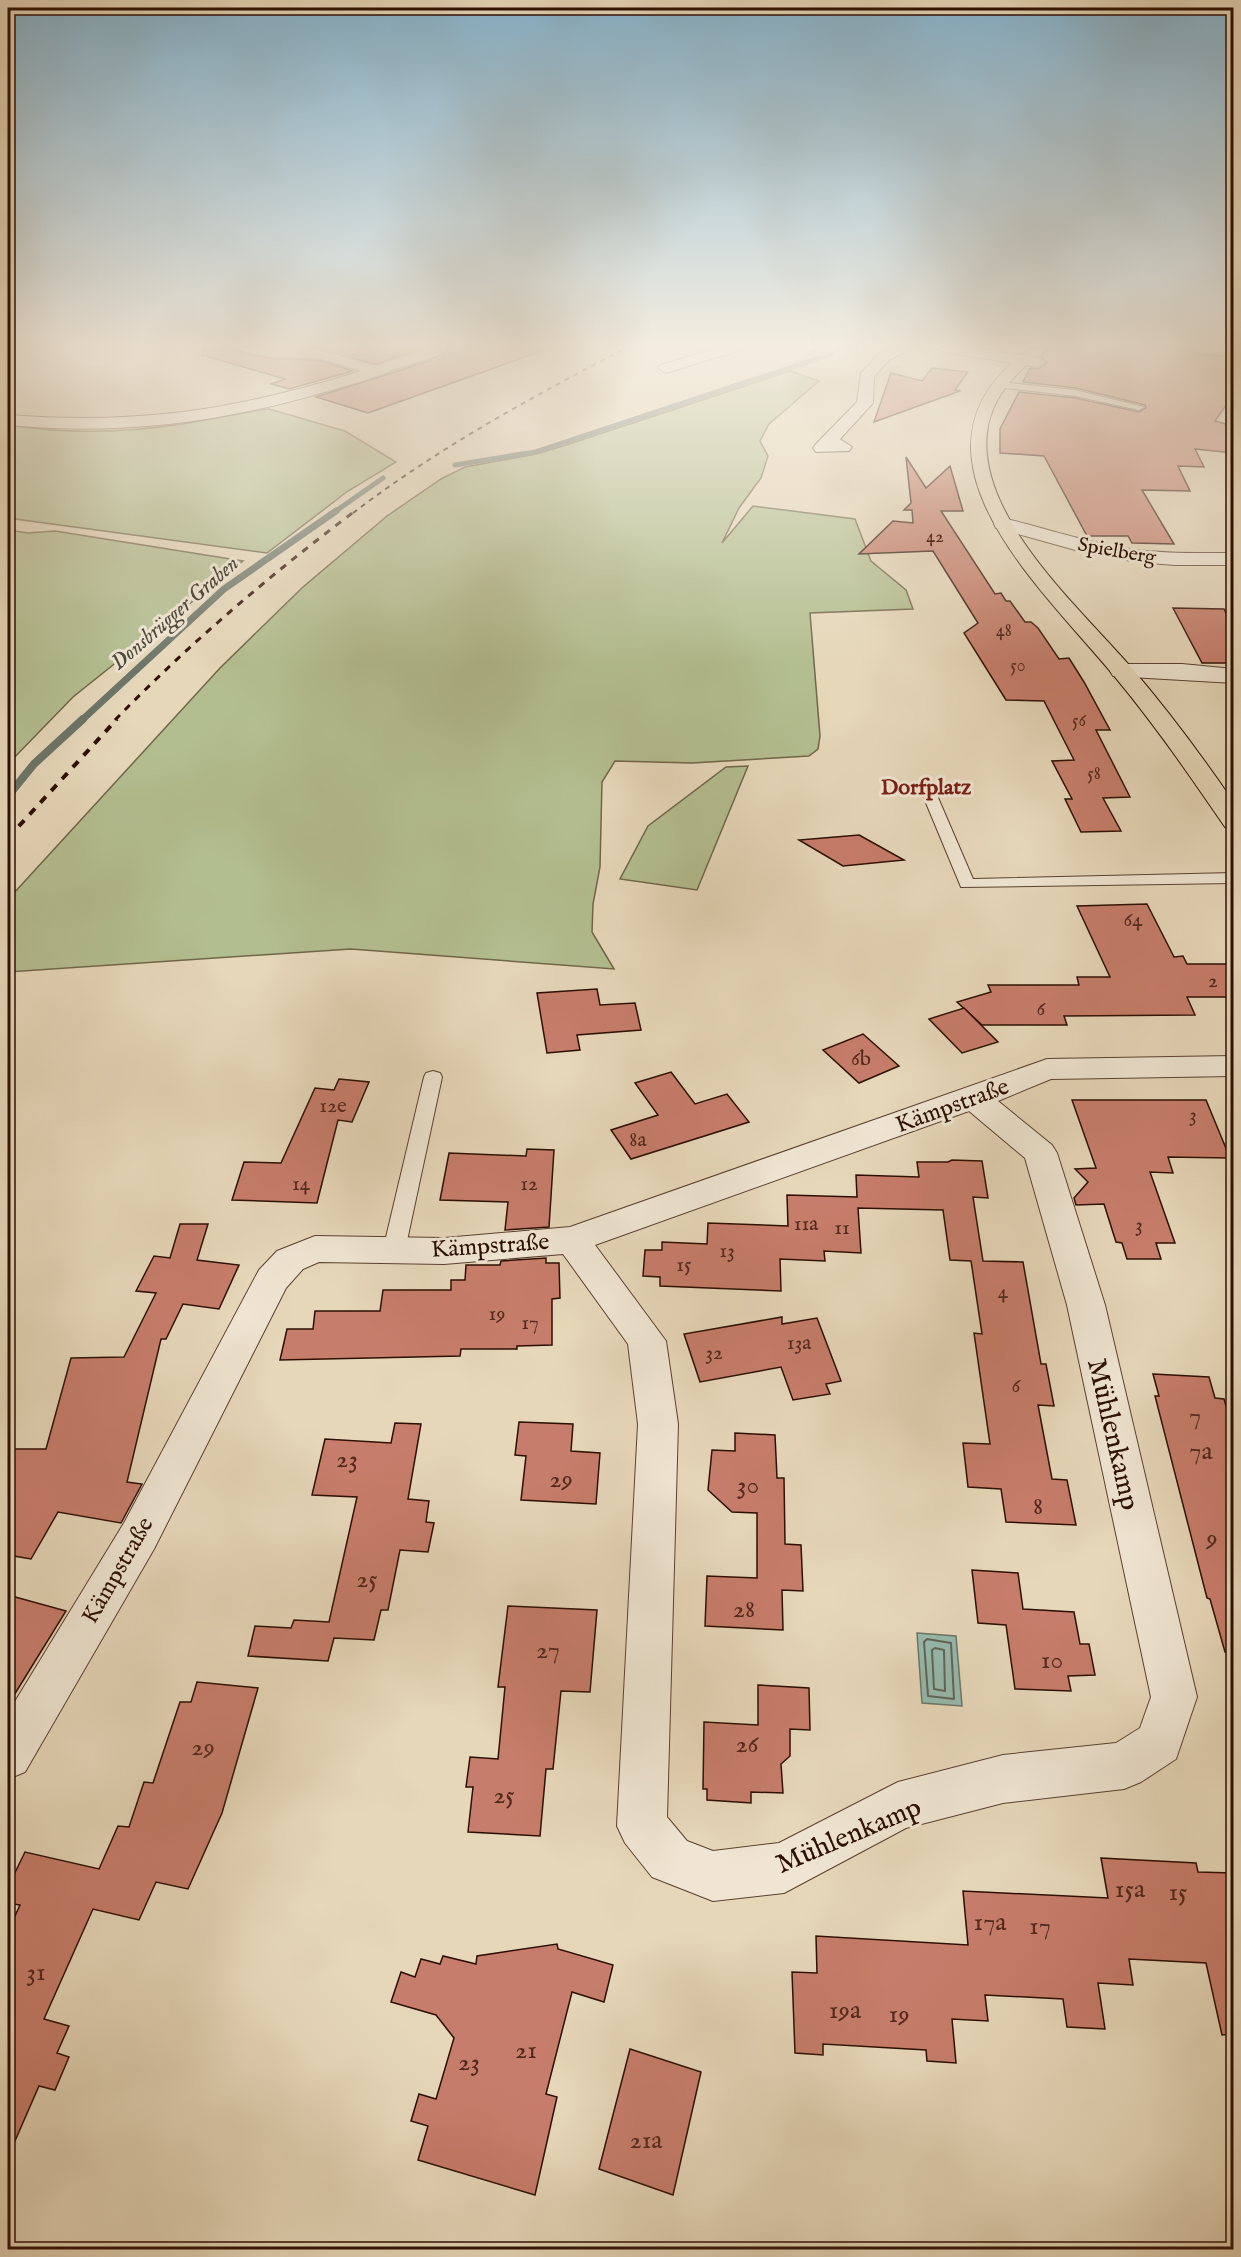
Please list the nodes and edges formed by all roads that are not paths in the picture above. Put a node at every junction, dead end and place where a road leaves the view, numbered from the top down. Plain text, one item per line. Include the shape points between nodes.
1 (979, 453) edge
2 (1003, 524) junction
3 (1233, 560) edge
4 (1121, 671) junction
5 (1233, 676) edge
6 (926, 786) dead end
7 (1233, 822) edge
8 (1233, 878) edge
9 (1233, 1066) edge
10 (433, 1077) dead end
11 (974, 1098) junction
12 (572, 1240) junction
13 (393, 1250) junction
14 (8, 1756) edge

1 - 2 main road via 984,483
2 - 3 street, Spielberg via 1129,555
2 - 4 main road
4 - 5 street
4 - 7 main road via 1163,722
6 - 8 lane via 967,884
9 - 11 street, Kämpstraße via 1047,1069
10 - 13 lane
11 - 12 street, Kämpstraße
11 - 12 street, Mühlenkamp via 1040,1153 1086,1305 1174,1697 1160,1743 1124,1766 1003,1779 898,1806 784,1868 713,1876 670,1859 642,1826 658,1424 647,1341
12 - 13 street, Kämpstraße via 444,1251
13 - 14 street, Kämpstraße via 315,1249 290,1260 272,1280 139,1536

